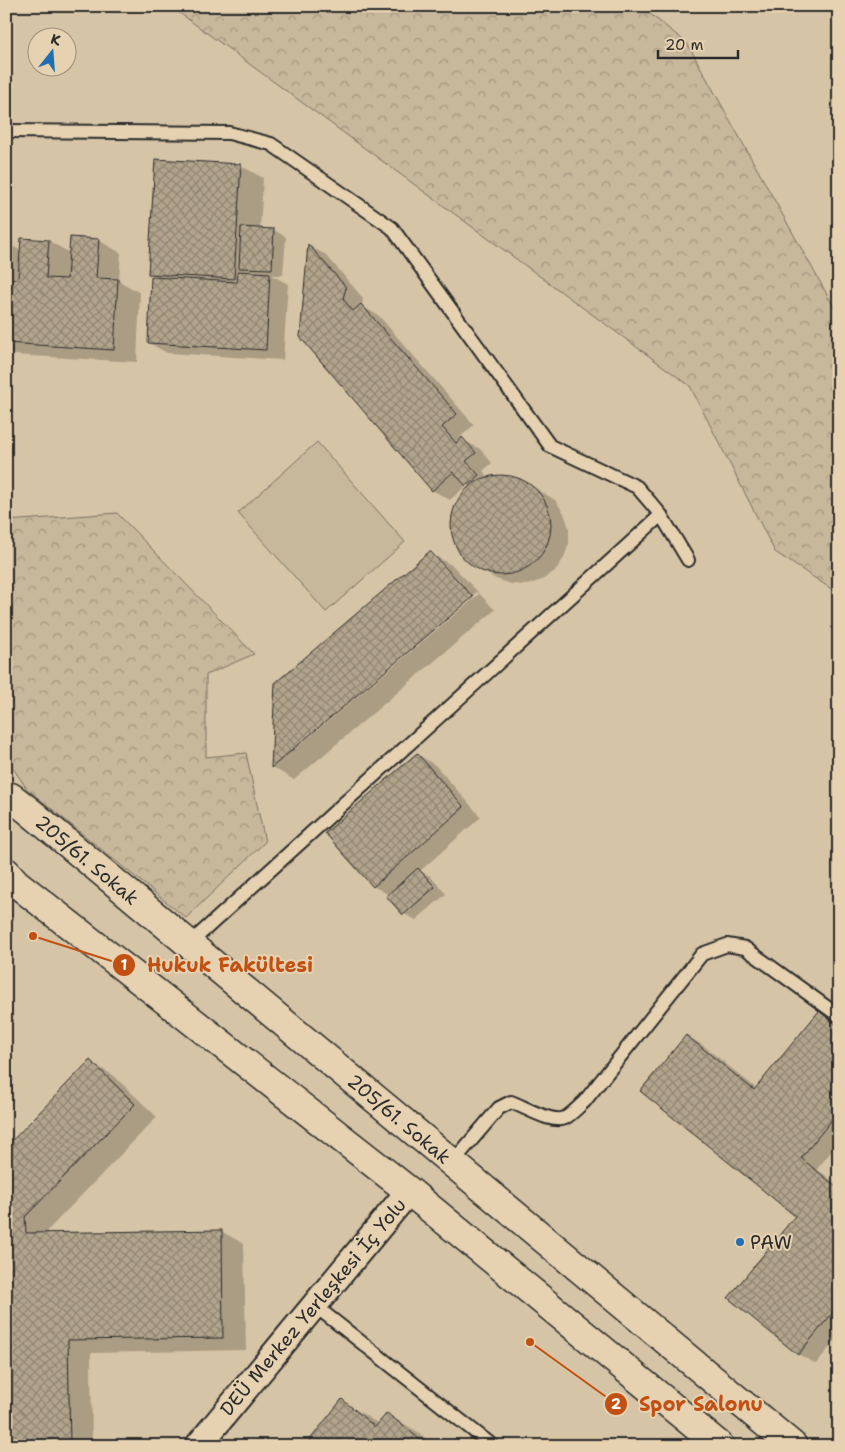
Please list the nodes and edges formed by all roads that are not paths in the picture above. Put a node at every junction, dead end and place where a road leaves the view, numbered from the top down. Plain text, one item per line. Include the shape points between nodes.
1 (6, 131) edge
2 (661, 515) junction
3 (688, 560) dead end
4 (12, 804) edge
5 (6, 872) edge
6 (188, 944) junction
7 (839, 1016) edge
8 (452, 1162) junction
9 (409, 1191) junction
10 (314, 1305) junction
11 (708, 1442) edge
12 (198, 1446) edge
13 (493, 1446) edge
14 (794, 1446) edge

1 - 2 lane via 229,133 271,144 392,228 550,446 638,487
2 - 3 lane
2 - 6 lane
4 - 6 main road, 205/61. Sokak
5 - 9 main road
6 - 8 main road, 205/61. Sokak
7 - 8 lane via 745,948 728,945 702,954 584,1102 567,1117 558,1120 546,1117 511,1102 498,1108
8 - 14 main road, 205/61. Sokak
9 - 10 street, DEÜ Merkez Yerleşkesi İç Yolu
9 - 11 main road
10 - 12 street, DEÜ Merkez Yerleşkesi İç Yolu
10 - 13 lane

